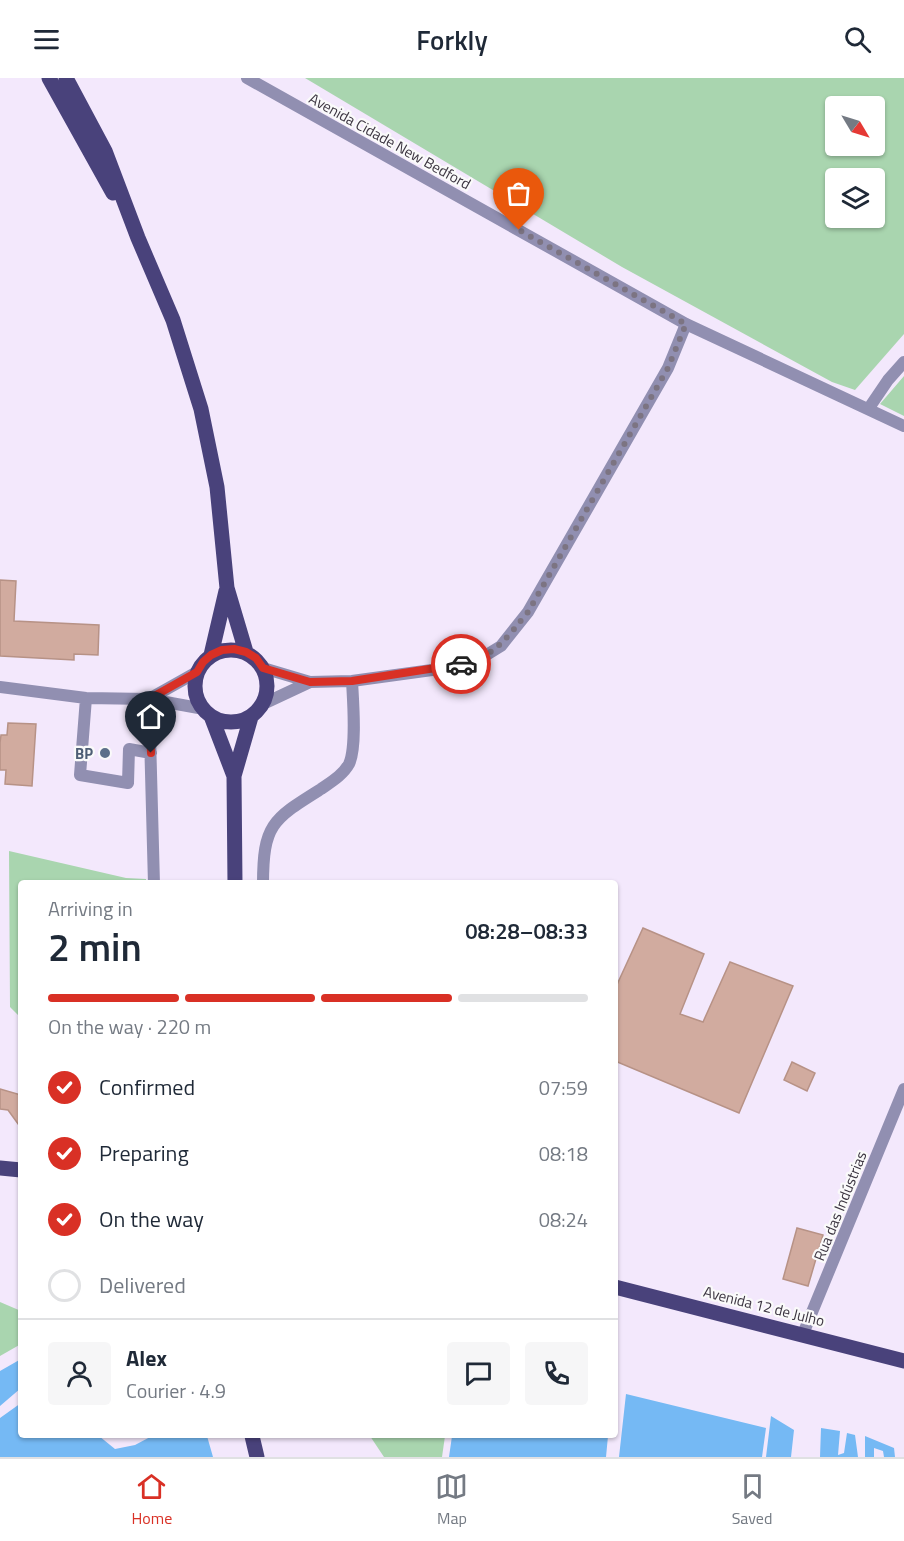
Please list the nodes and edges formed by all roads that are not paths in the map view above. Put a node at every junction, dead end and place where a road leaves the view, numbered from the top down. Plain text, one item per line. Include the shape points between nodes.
1 (49, 78) edge
2 (66, 78) edge
3 (247, 78) edge
4 (138, 238) junction
5 (686, 324) junction
6 (904, 362) edge
7 (869, 408) junction
8 (904, 426) edge
9 (227, 588) junction
10 (246, 652) junction
11 (211, 655) junction
12 (263, 668) junction
13 (197, 672) junction
14 (352, 681) junction
15 (310, 682) junction
16 (0, 687) edge
17 (86, 698) junction
18 (149, 699) junction
19 (263, 704) junction
20 (207, 713) junction
21 (251, 717) junction
22 (151, 753) junction
23 (234, 776) junction
24 (154, 880) edge
25 (235, 880) edge
26 (264, 880) edge
27 (904, 1089) edge
28 (0, 1168) edge
29 (18, 1170) edge
30 (618, 1288) edge
31 (803, 1334) junction
32 (904, 1361) edge
33 (252, 1438) edge
34 (257, 1457) edge

1 - 4 main road
2 - 4 main road via 105,151
3 - 5 street, Avenida Cidade New Bedford
4 - 9 main road via 173,320 201,409 217,487
5 - 7 street, Avenida Cidade New Bedford
5 - 14 street via 657,388 528,612 501,646 475,662
6 - 7 street
7 - 8 street, Avenida Cidade New Bedford
9 - 10 main road
9 - 11 main road
10 - 11 main road via 222,650
10 - 12 main road
11 - 13 main road
12 - 15 street
12 - 19 main road via 267,692
13 - 18 street
13 - 20 main road via 195,692
14 - 15 street
14 - 26 street via 353,740 349,763 334,781 285,812 270,832 263,852
15 - 19 street
16 - 17 street
17 - 18 street
17 - 22 street via 80,776 128,783 129,749
18 - 20 street
18 - 22 street
19 - 21 main road
20 - 21 main road via 220,721
20 - 23 main road
21 - 23 main road
22 - 24 street
23 - 25 main road
27 - 31 street, Rua das Indústrias
28 - 29 main road
30 - 31 main road, Avenida 12 de Julho
31 - 32 main road, Avenida 12 de Julho
33 - 34 main road

